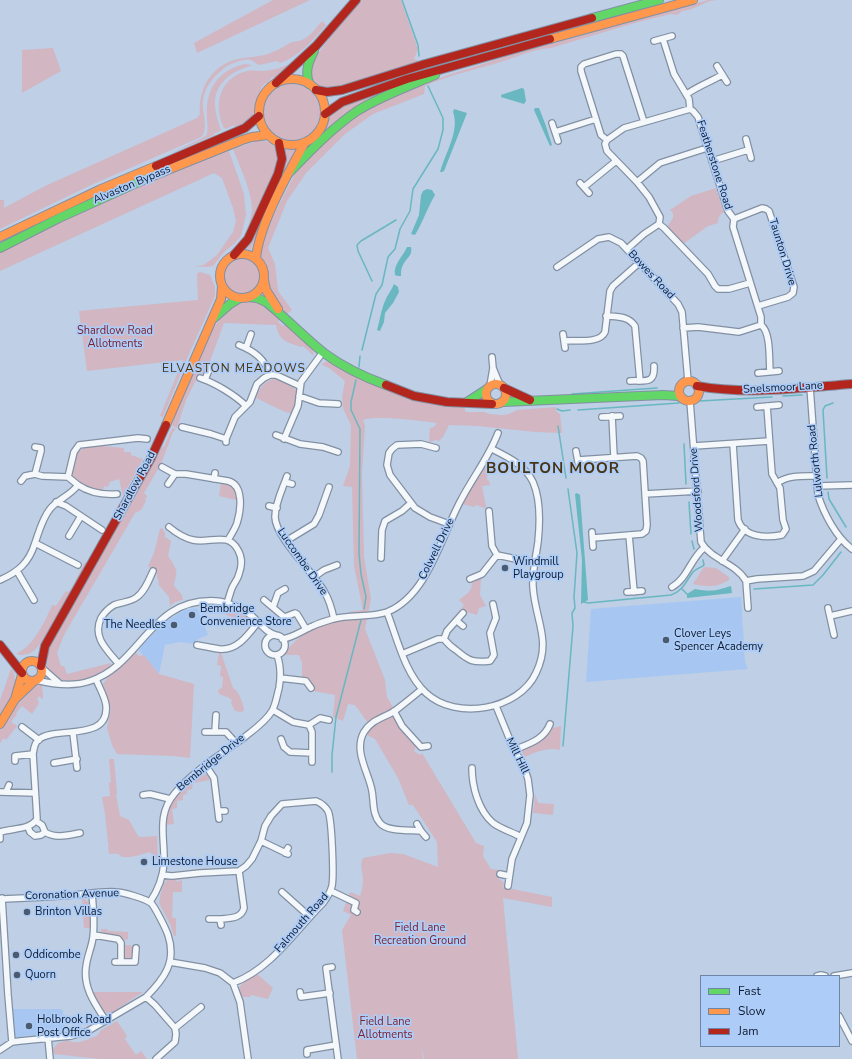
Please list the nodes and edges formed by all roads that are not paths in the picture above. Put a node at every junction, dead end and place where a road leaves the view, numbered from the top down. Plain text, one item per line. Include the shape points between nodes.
1 (356, 0) edge
2 (659, 0) edge
3 (693, 0) edge
4 (672, 36) dead end
5 (663, 39) junction
6 (654, 41) dead end
7 (316, 46) junction
8 (457, 64) junction
9 (717, 66) dead end
10 (722, 75) junction
11 (727, 82) dead end
12 (276, 83) junction
13 (309, 84) junction
14 (316, 90) junction
15 (687, 94) junction
16 (690, 109) junction
17 (325, 114) junction
18 (259, 116) junction
19 (596, 119) junction
20 (644, 122) junction
21 (552, 123) dead end
22 (555, 132) junction
23 (268, 135) junction
24 (746, 139) dead end
25 (607, 140) junction
26 (558, 141) dead end
27 (306, 142) junction
28 (279, 143) junction
29 (707, 148) junction
30 (748, 150) junction
31 (752, 158) dead end
32 (616, 161) junction
33 (712, 161) junction
34 (287, 174) junction
35 (637, 182) junction
36 (589, 193) dead end
37 (734, 219) junction
38 (659, 224) junction
39 (0, 237) edge
40 (0, 248) edge
41 (627, 249) junction
42 (234, 255) junction
43 (256, 258) junction
44 (639, 263) junction
45 (557, 267) dead end
46 (264, 280) junction
47 (750, 282) junction
48 (222, 286) junction
49 (244, 297) junction
50 (758, 306) junction
51 (280, 313) junction
52 (606, 316) junction
53 (212, 320) junction
54 (761, 324) junction
55 (683, 328) junction
56 (251, 334) dead end
57 (564, 334) dead end
58 (564, 340) junction
59 (239, 345) dead end
60 (246, 348) junction
61 (565, 348) dead end
62 (323, 352) junction
63 (492, 357) dead end
64 (654, 366) dead end
65 (210, 367) dead end
66 (493, 368) junction
67 (779, 371) dead end
68 (770, 372) junction
69 (758, 373) dead end
70 (270, 375) junction
71 (643, 380) junction
72 (630, 381) dead end
73 (688, 381) junction
74 (852, 384) edge
75 (300, 386) junction
76 (502, 386) junction
77 (697, 386) junction
78 (489, 387) junction
79 (680, 387) junction
80 (810, 387) junction
81 (714, 390) junction
82 (663, 395) junction
83 (299, 396) junction
84 (690, 398) junction
85 (535, 401) junction
86 (467, 402) junction
87 (503, 402) junction
88 (338, 404) dead end
89 (492, 404) junction
90 (778, 405) dead end
91 (246, 406) junction
92 (767, 406) junction
93 (757, 407) dead end
94 (612, 416) junction
95 (620, 416) dead end
96 (602, 417) dead end
97 (182, 426) dead end
98 (498, 433) dead end
99 (276, 435) dead end
100 (147, 439) dead end
101 (284, 439) junction
102 (121, 440) junction
103 (769, 441) junction
104 (733, 444) junction
105 (694, 446) junction
106 (35, 447) dead end
107 (120, 447) dead end
108 (436, 448) dead end
109 (492, 449) junction
110 (576, 451) dead end
111 (338, 452) dead end
112 (614, 457) junction
113 (578, 460) junction
114 (162, 467) dead end
115 (579, 467) dead end
116 (215, 472) dead end
117 (35, 474) junction
118 (174, 474) junction
119 (287, 476) dead end
120 (816, 476) junction
121 (68, 477) junction
122 (214, 479) junction
123 (21, 482) dead end
124 (285, 482) junction
125 (168, 484) dead end
126 (292, 484) dead end
127 (777, 484) junction
128 (78, 485) junction
129 (852, 485) edge
130 (816, 486) junction
131 (329, 487) dead end
132 (698, 491) junction
133 (117, 494) dead end
134 (645, 494) junction
135 (56, 502) junction
136 (411, 503) junction
137 (269, 506) dead end
138 (276, 508) junction
139 (489, 511) dead end
140 (81, 516) junction
141 (448, 524) junction
142 (169, 527) dead end
143 (745, 529) junction
144 (102, 530) dead end
145 (592, 532) dead end
146 (630, 535) junction
147 (69, 536) dead end
148 (593, 538) junction
149 (841, 539) junction
150 (228, 540) junction
151 (286, 541) junction
152 (36, 543) junction
153 (593, 547) dead end
154 (704, 548) junction
155 (852, 549) edge
156 (497, 555) junction
157 (381, 558) dead end
158 (722, 561) junction
159 (534, 563) junction
160 (78, 565) dead end
161 (336, 565) dead end
162 (17, 571) junction
163 (153, 571) dead end
164 (314, 577) junction
165 (470, 578) dead end
166 (0, 580) edge
167 (746, 581) junction
168 (672, 587) dead end
169 (285, 589) dead end
170 (642, 591) dead end
171 (37, 592) dead end
172 (627, 592) dead end
173 (634, 592) junction
174 (264, 600) dead end
175 (227, 603) junction
176 (493, 604) dead end
177 (273, 607) junction
178 (748, 608) dead end
179 (828, 608) dead end
180 (852, 611) edge
181 (387, 612) junction
182 (463, 613) dead end
183 (830, 616) junction
184 (334, 619) junction
185 (457, 621) junction
186 (258, 622) junction
187 (463, 626) dead end
188 (263, 628) junction
189 (306, 629) junction
190 (834, 635) dead end
191 (283, 639) junction
192 (444, 639) junction
193 (266, 640) junction
194 (0, 645) edge
195 (197, 645) dead end
196 (45, 646) junction
197 (8, 654) junction
198 (402, 654) junction
199 (276, 655) junction
200 (29, 661) junction
201 (118, 663) junction
202 (41, 667) junction
203 (22, 674) junction
204 (280, 678) junction
205 (96, 679) junction
206 (35, 680) junction
207 (60, 683) junction
208 (311, 688) dead end
209 (422, 689) junction
210 (15, 699) junction
211 (496, 706) junction
212 (272, 710) junction
213 (394, 711) junction
214 (216, 715) dead end
215 (329, 720) dead end
216 (0, 724) edge
217 (550, 724) dead end
218 (309, 725) junction
219 (22, 727) dead end
220 (205, 732) dead end
221 (215, 732) junction
222 (73, 733) junction
223 (281, 739) dead end
224 (38, 740) junction
225 (236, 743) junction
226 (428, 746) dead end
227 (514, 750) junction
228 (312, 753) junction
229 (33, 754) junction
230 (77, 758) junction
231 (15, 761) dead end
232 (312, 762) dead end
233 (54, 763) dead end
234 (206, 766) junction
235 (77, 768) dead end
236 (472, 768) dead end
237 (9, 785) dead end
238 (3, 792) edge
239 (35, 793) junction
240 (143, 795) dead end
241 (170, 799) junction
242 (225, 811) dead end
243 (218, 812) junction
244 (219, 819) dead end
245 (36, 821) junction
246 (417, 824) dead end
247 (28, 827) junction
248 (421, 831) junction
249 (0, 832) edge
250 (45, 832) junction
251 (80, 834) dead end
252 (0, 836) edge
253 (521, 836) junction
254 (426, 837) dead end
255 (0, 839) edge
256 (261, 841) junction
257 (287, 852) dead end
258 (239, 871) junction
259 (162, 874) junction
260 (500, 874) dead end
261 (509, 876) junction
262 (508, 886) dead end
263 (331, 891) junction
264 (92, 893) junction
265 (1, 899) edge
266 (282, 901) dead end
267 (150, 902) junction
268 (357, 912) dead end
269 (310, 917) junction
270 (209, 919) dead end
271 (94, 934) junction
272 (136, 948) dead end
273 (170, 962) junction
274 (332, 967) dead end
275 (852, 973) edge
276 (840, 975) edge
277 (233, 983) junction
278 (300, 992) dead end
279 (330, 993) junction
280 (146, 997) junction
281 (201, 1006) dead end
282 (840, 1018) edge
283 (106, 1021) junction
284 (175, 1028) junction
285 (48, 1037) junction
286 (852, 1041) edge
287 (12, 1042) junction
288 (336, 1045) junction
289 (0, 1050) edge
290 (307, 1054) dead end
291 (50, 1059) edge
292 (156, 1059) edge
293 (248, 1059) edge
294 (338, 1059) edge

1 - 7 main road
2 - 14 main road via 432,62 342,90
3 - 8 main road
4 - 5 street
5 - 6 street
5 - 15 street via 674,74
7 - 12 main road
7 - 13 main road via 306,69
8 - 17 main road via 359,95 342,102
8 - 34 main road via 357,112 314,146
9 - 10 street
10 - 11 street
10 - 15 street
12 - 13 main road via 291,79
12 - 18 main road via 265,95
13 - 14 main road
14 - 17 main road via 323,101
15 - 16 street
16 - 20 street, Featherstone Road
16 - 29 street, Featherstone Road via 698,117
17 - 27 main road via 317,134
18 - 23 main road
18 - 39 main road, Alvaston Bypass via 245,128 101,188
19 - 20 street via 581,67 618,53 623,56
19 - 22 street
19 - 25 street via 601,135
20 - 25 street, Featherstone Road via 624,128
21 - 22 street
22 - 26 street
23 - 28 main road
23 - 40 main road, Alvaston Bypass via 220,148 105,196
24 - 30 street
25 - 32 street via 605,147
27 - 28 main road via 292,145
27 - 34 main road
28 - 42 main road via 282,159 278,174 252,231
29 - 33 street, Featherstone Road
29 - 35 street via 660,163
30 - 31 street
30 - 33 street
32 - 35 street
32 - 36 street via 582,185
33 - 37 street, Featherstone Road via 728,211
34 - 43 main road via 260,236
35 - 38 street via 659,215
37 - 47 street, Featherstone Road via 733,227
37 - 50 street, Taunton Drive via 762,208 769,211 794,287 793,293 788,297
38 - 41 street
38 - 47 street via 708,274 718,289 729,289
41 - 44 street, Bowes Road
41 - 45 street, Bowes Road via 614,239 598,239
42 - 43 main road via 246,254
42 - 48 main road via 226,260 220,270
43 - 46 main road via 262,267
44 - 52 street via 613,286
44 - 55 street, Bowes Road via 678,304 682,312
46 - 49 main road via 259,290
46 - 51 main road via 269,295
47 - 50 street, Featherstone Road
48 - 49 main road via 232,295
48 - 53 main road, Shardlow Road via 221,299
49 - 51 main road via 257,298
49 - 53 main road, Shardlow Road via 230,304
50 - 54 street, Featherstone Road
51 - 62 main road
52 - 58 street via 605,332 600,338
52 - 71 street via 627,318 636,326
53 - 196 main road, Shardlow Road via 147,464
54 - 55 street via 739,332
54 - 68 street, Featherstone Road via 768,336
55 - 73 street, Bowes Road
56 - 60 street
57 - 58 street
58 - 61 street
59 - 60 street
60 - 70 street via 264,362
62 - 75 street
62 - 86 main road via 362,376 399,391 434,400
63 - 66 street
64 - 71 street via 653,378
65 - 91 street via 202,379 236,397
66 - 76 street
66 - 78 street
67 - 68 street
68 - 69 street
70 - 75 street via 279,376
70 - 91 street via 258,384
71 - 72 street
73 - 77 main road
73 - 79 main road
74 - 80 main road, Snelsmoor Lane
75 - 83 street
76 - 78 main road via 495,384
76 - 85 main road, Snelsmoor Lane
76 - 87 main road via 506,394
77 - 81 main road, Snelsmoor Lane
77 - 84 main road via 699,391
78 - 86 main road
78 - 89 main road via 486,396
79 - 82 main road, Snelsmoor Lane
79 - 84 main road via 679,393
80 - 81 main road, Snelsmoor Lane
80 - 120 street, Lulworth Road
81 - 84 main road, Snelsmoor Lane
82 - 84 main road, Snelsmoor Lane
82 - 85 main road, Snelsmoor Lane
83 - 88 street via 319,403
83 - 101 street via 298,406
84 - 105 street, Woodsford Drive
85 - 87 main road, Snelsmoor Lane
86 - 89 main road
87 - 89 main road
90 - 92 street
91 - 97 street via 235,417 226,441
92 - 93 street
92 - 103 street
94 - 95 street
94 - 96 street
94 - 112 street
98 - 109 street, Colwell Drive
99 - 101 street
100 - 102 street
101 - 111 street
102 - 107 street
102 - 121 street via 79,445 74,452
103 - 104 street
103 - 127 street via 772,474
104 - 105 street
104 - 143 street via 738,520
105 - 132 street, Woodsford Drive
106 - 117 street via 41,448 41,451
108 - 136 street via 422,444 398,445 389,453 387,465 390,475
109 - 141 street, Colwell Drive
109 - 159 street via 507,456 522,468 535,486 539,518
110 - 113 street
112 - 113 street
112 - 134 street via 641,458
113 - 115 street
114 - 118 street
116 - 122 street
117 - 121 street
117 - 123 street via 25,476
118 - 122 street
118 - 125 street
119 - 124 street, Luccombe Drive
120 - 127 street via 791,477
120 - 130 street, Lulworth Road
121 - 128 street
122 - 150 street via 232,482 239,490 237,523
124 - 126 street
124 - 138 street, Luccombe Drive
127 - 143 street via 780,488 785,532 782,535 760,537
128 - 133 street via 99,494
128 - 135 street via 73,492
129 - 130 street
130 - 149 street, Lulworth Road via 821,504
131 - 151 street via 327,503 314,524
132 - 134 street
132 - 154 street, Woodsford Drive via 701,542
134 - 146 street via 646,531
135 - 140 street
135 - 152 street via 39,529
136 - 141 street via 420,512
136 - 157 street via 385,521 382,530
137 - 138 street
138 - 151 street, Luccombe Drive via 277,527
139 - 156 street via 492,546
140 - 144 street
140 - 147 street
141 - 181 street, Colwell Drive via 424,578 412,594
142 - 150 street via 191,540
143 - 158 street
145 - 148 street
146 - 148 street
146 - 173 street
148 - 153 street
149 - 155 street, Lulworth Road
149 - 167 street via 810,574
150 - 175 street via 241,556 241,565
151 - 164 street, Luccombe Drive
152 - 160 street
152 - 162 street
154 - 158 street, Woodsford Drive
154 - 168 street via 680,581
156 - 159 street
156 - 165 street via 482,574
158 - 167 street, Woodsford Drive
159 - 211 street via 534,598 544,642 541,661 536,674 521,692
161 - 164 street
162 - 166 street
162 - 171 street via 33,598
163 - 201 street via 151,581 139,596 112,607 100,622 98,630 101,642
164 - 184 street, Luccombe Drive via 331,605
167 - 178 street
169 - 177 street via 278,593
170 - 173 street
172 - 173 street
174 - 177 street
175 - 186 street via 248,613
175 - 201 street via 205,601 180,606 158,622
176 - 192 street via 496,618 490,633 494,656 490,660 470,661 449,646
177 - 189 street via 285,617 297,614
179 - 183 street
180 - 183 street
181 - 184 street, Colwell Drive
181 - 198 street
182 - 185 street
183 - 190 street
184 - 189 street, Colwell Drive
185 - 187 street
185 - 192 street via 447,631
186 - 188 street
186 - 195 street via 244,640 230,648
188 - 191 street
188 - 193 street
189 - 191 street, Colwell Drive
191 - 193 street, Colwell Drive via 274,635
191 - 199 street via 284,650
192 - 198 street via 438,639
193 - 199 street via 266,650
194 - 197 main road
196 - 200 main road, Shardlow Road
196 - 202 main road, Shardlow Road
197 - 200 main road
197 - 203 main road
198 - 209 street
199 - 204 street, Bembridge Drive via 280,663
200 - 202 main road via 37,662
200 - 203 main road via 23,665
201 - 205 street
202 - 206 main road via 40,676
202 - 207 street
203 - 206 main road via 27,680
203 - 210 main road
204 - 208 street via 306,681
204 - 212 street, Bembridge Drive via 277,699
205 - 207 street via 78,684
205 - 222 street via 105,703 104,717 94,728
206 - 207 street
206 - 210 main road
209 - 211 street via 438,701 460,708
209 - 213 street
210 - 216 main road
211 - 227 street, Mill Hill
212 - 218 street via 293,722
212 - 225 street, Bembridge Drive via 262,723
213 - 226 street via 419,749
213 - 248 street via 380,717 364,733 361,743 362,761 380,823 387,828
214 - 221 street
215 - 218 street via 320,718
217 - 227 street via 544,734 536,740
218 - 228 street via 312,732
219 - 224 street
220 - 221 street
221 - 225 street via 226,732
222 - 224 street via 54,734
222 - 230 street
223 - 228 street via 284,747 290,752
224 - 229 street
225 - 234 street, Bembridge Drive
227 - 253 street, Mill Hill via 523,764 530,795 527,823
228 - 232 street
229 - 231 street via 15,756
229 - 239 street
230 - 233 street
230 - 235 street
234 - 241 street, Bembridge Drive via 187,780
234 - 243 street via 214,778
236 - 253 street via 477,797 487,816 500,827
237 - 238 street
238 - 239 street
239 - 245 street via 38,816
240 - 241 street via 150,794
241 - 259 street, Bembridge Drive via 162,820
242 - 243 street
243 - 244 street
245 - 247 street
245 - 250 street via 42,825
246 - 248 street
247 - 249 street
247 - 250 street via 35,836
248 - 254 street
250 - 251 street via 55,836
252 - 255 street
253 - 261 street, Mill Hill via 512,859
256 - 257 street
256 - 258 street, Falmouth Road via 252,859
256 - 263 street, Falmouth Road via 265,826 282,804 320,802 329,814 334,874
258 - 259 street via 172,876
258 - 270 street via 244,908 240,916 221,922
259 - 267 street, Bembridge Drive via 159,888
260 - 261 street
261 - 262 street, Mill Hill
263 - 268 street via 356,903 354,910
263 - 269 street, Falmouth Road
264 - 265 street, Coronation Avenue
264 - 267 street, Coronation Avenue via 123,893
264 - 271 street
265 - 287 street
266 - 269 street via 284,894
267 - 273 street via 167,929
269 - 277 street, Falmouth Road via 269,961 243,980
271 - 272 street via 118,939 121,943 118,962 135,962
271 - 283 street via 85,967 87,985 92,999
273 - 277 street via 220,973
273 - 280 street via 166,974
274 - 279 street via 326,968
275 - 276 street
277 - 293 street via 240,1002
278 - 279 street via 301,997
279 - 288 street
280 - 283 street
280 - 284 street
281 - 284 street
282 - 286 street
283 - 285 street via 80,1034
284 - 292 street via 175,1042
285 - 287 street
285 - 291 street
287 - 289 street
288 - 290 street via 307,1050
288 - 294 street

